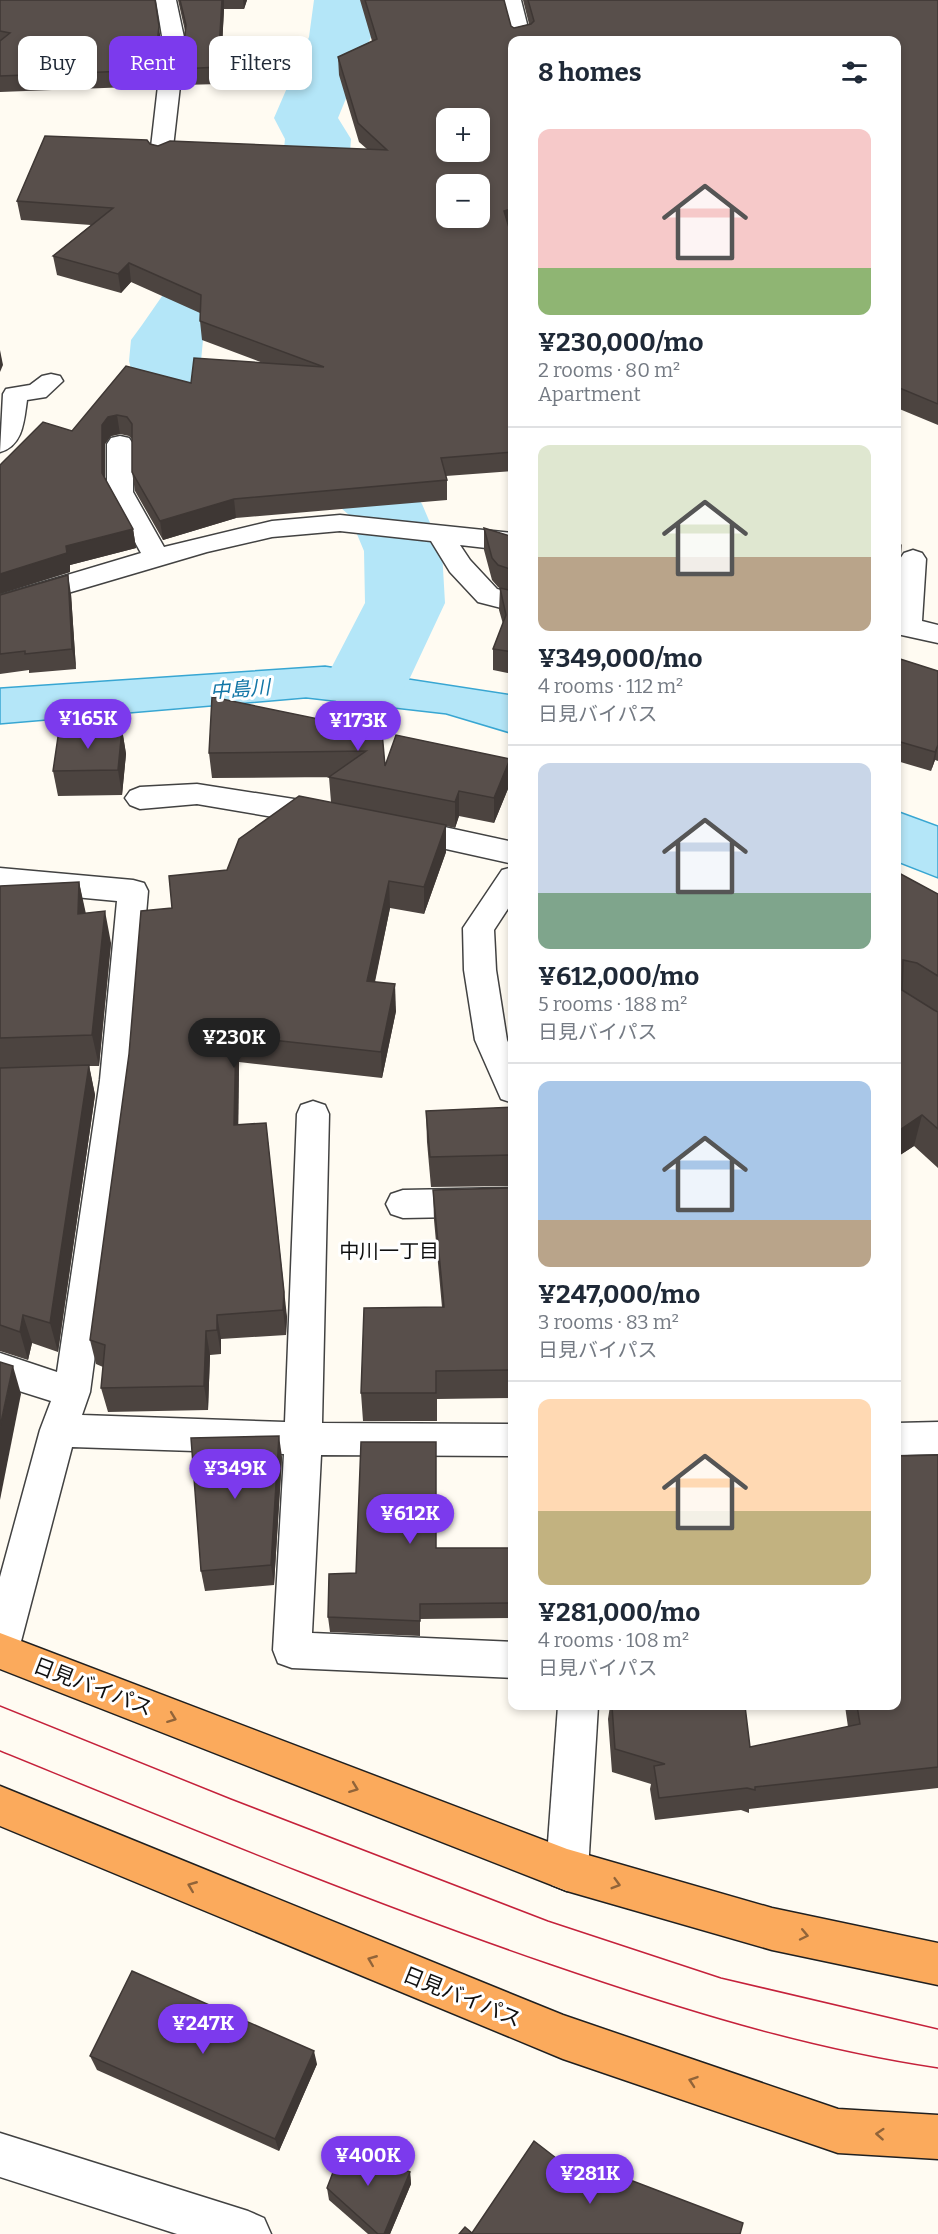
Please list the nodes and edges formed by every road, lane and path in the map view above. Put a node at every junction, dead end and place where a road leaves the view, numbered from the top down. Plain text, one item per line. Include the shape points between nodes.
1 (166, 0) edge
2 (511, 0) edge
3 (520, 36) edge
4 (161, 156) edge
5 (51, 381) dead end
6 (0, 444) edge
7 (120, 444) dead end
8 (440, 535) junction
9 (508, 542) edge
10 (157, 559) junction
11 (913, 559) dead end
12 (508, 601) edge
13 (0, 604) edge
14 (902, 626) edge
15 (938, 634) edge
16 (140, 798) dead end
17 (508, 852) edge
18 (0, 879) edge
19 (508, 885) edge
20 (508, 1078) edge
21 (116, 1080) junction
22 (81, 1081) edge
23 (313, 1114) dead end
24 (508, 1202) edge
25 (403, 1204) dead end
26 (0, 1369) edge
27 (72, 1392) junction
28 (58, 1430) junction
29 (938, 1438) edge
30 (303, 1439) junction
31 (901, 1439) edge
32 (508, 1440) edge
33 (0, 1650) edge
34 (508, 1660) edge
35 (578, 1710) edge
36 (0, 1806) edge
37 (567, 1870) junction
38 (938, 1964) edge
39 (938, 2137) edge
40 (0, 2155) edge
41 (248, 2234) edge

1 - 4 street via 174,42
2 - 3 street
5 - 6 street via 37,392 15,394 10,431
7 - 10 street via 120,492
8 - 9 street
8 - 10 street via 340,523 272,529
8 - 12 street via 460,566 488,596
10 - 13 street
11 - 14 street
14 - 15 street
16 - 17 street via 197,794 363,821
18 - 21 street via 133,891
19 - 20 street via 478,927 480,970 492,1040
21 - 22 street
21 - 27 street
23 - 30 street
24 - 25 street
26 - 27 street
27 - 28 street
28 - 30 street
28 - 33 street
29 - 31 street
30 - 32 street
30 - 34 street via 292,1650
33 -> 37 highway, 日見バイパス
35 - 37 street
39 -> 36 highway, 日見バイパス via 838,2131 563,2037
37 -> 38 highway, 日見バイパス via 772,1929
40 - 41 street

